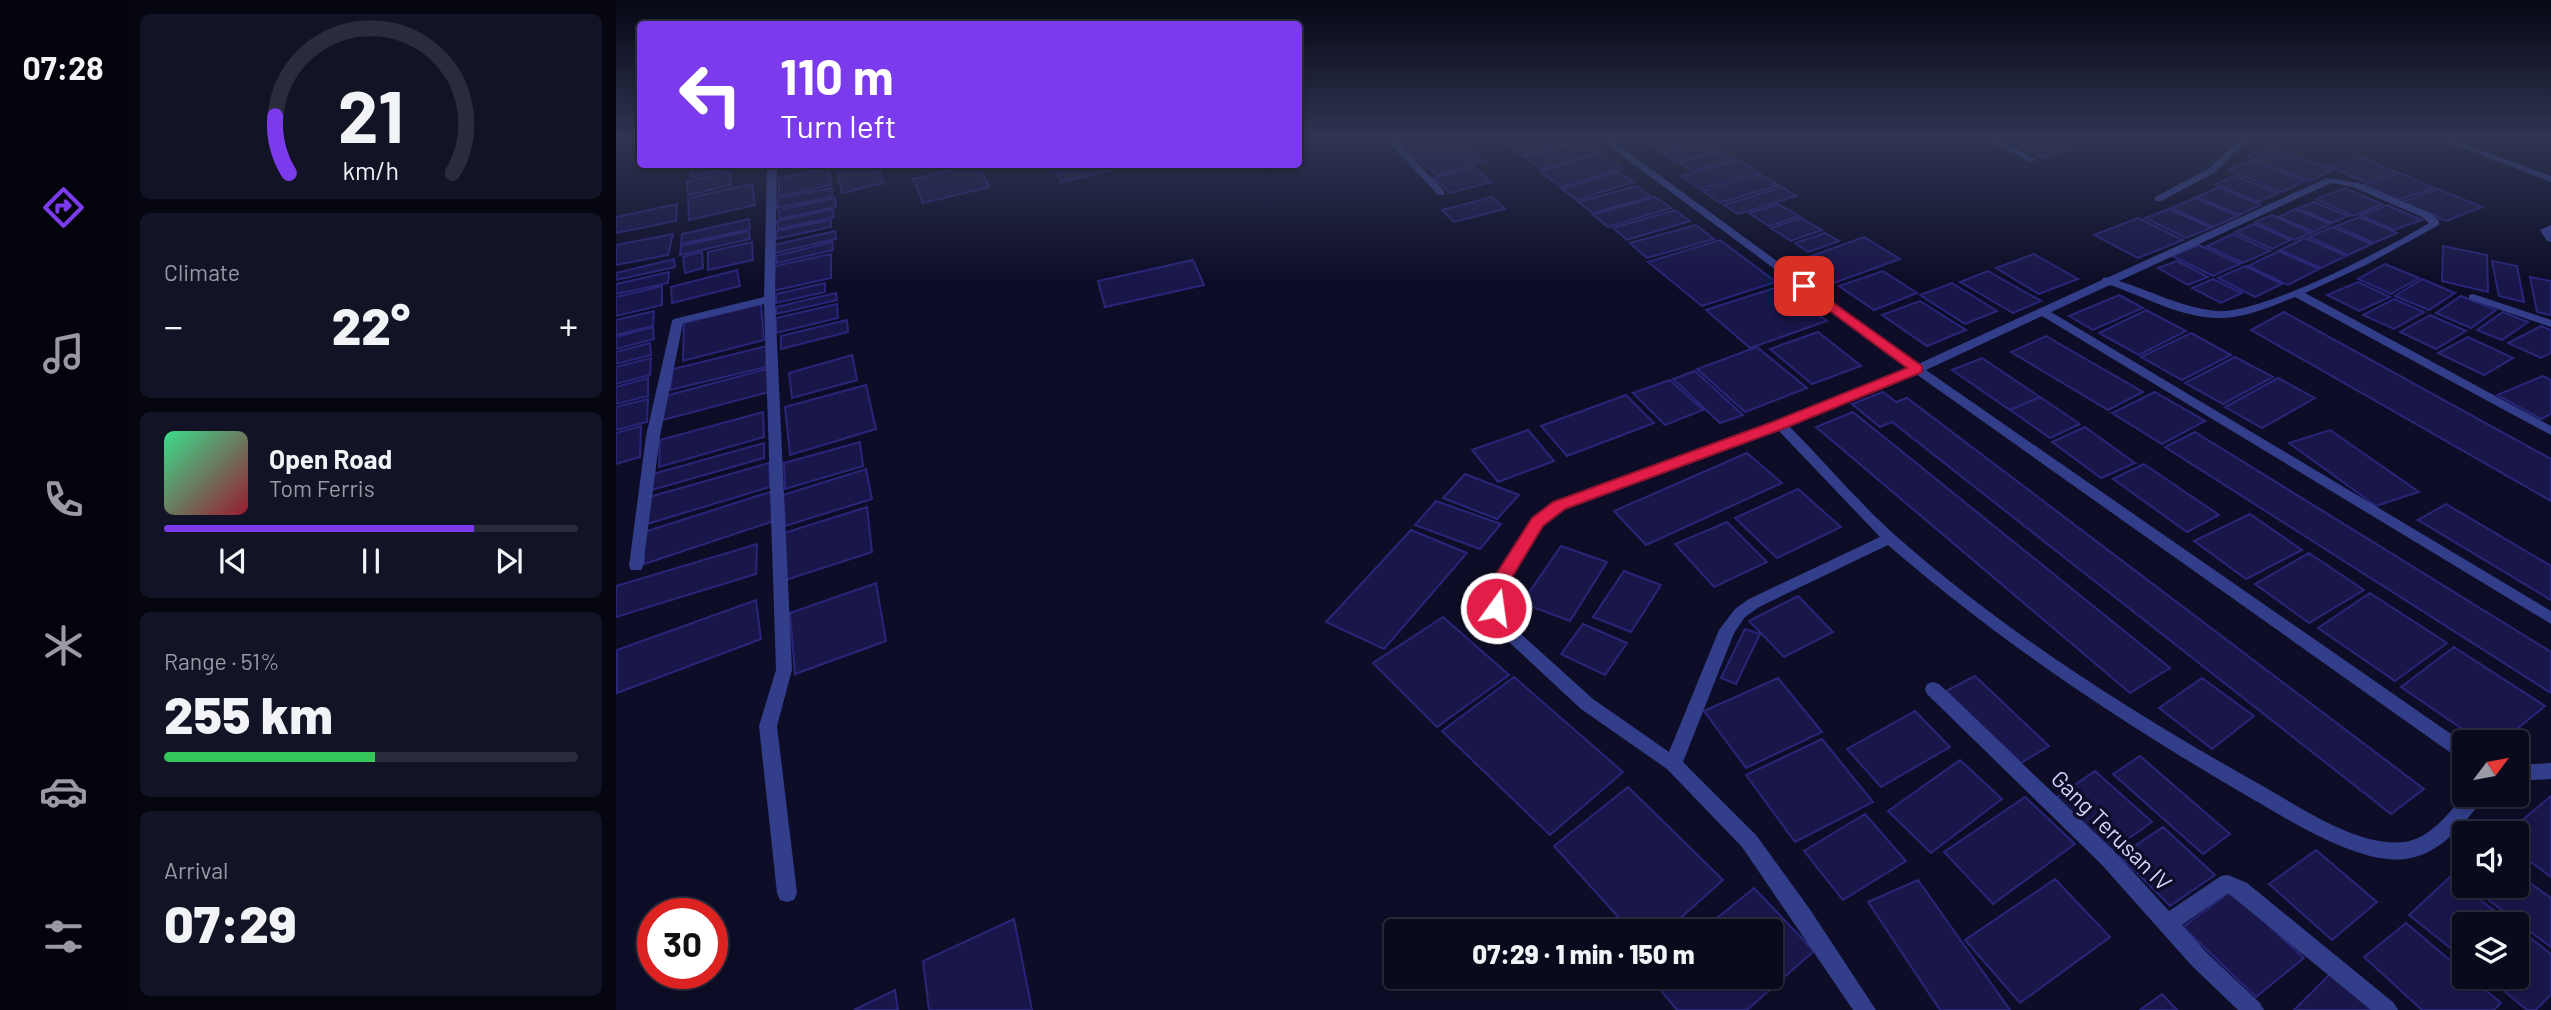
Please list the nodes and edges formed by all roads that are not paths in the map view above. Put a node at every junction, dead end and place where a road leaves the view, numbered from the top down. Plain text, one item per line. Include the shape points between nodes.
1 (772, 184) edge
2 (1433, 184) edge
3 (1665, 184) edge
4 (2187, 184) edge
5 (2321, 184) edge
6 (2351, 184) edge
7 (1441, 192) dead end
8 (2158, 199) dead end
9 (2551, 228) edge
10 (2551, 239) edge
11 (2107, 280) junction
12 (2297, 293) junction
13 (2473, 297) dead end
14 (769, 299) junction
15 (2044, 312) junction
16 (2551, 324) edge
17 (1917, 369) junction
18 (1780, 425) junction
19 (2551, 431) edge
20 (1891, 538) junction
21 (636, 566) dead end
22 (2551, 618) edge
23 (1933, 689) dead end
24 (2452, 745) edge
25 (1673, 764) junction
26 (2551, 771) edge
27 (2529, 772) edge
28 (2465, 807) edge
29 (787, 893) dead end
30 (2169, 922) junction
31 (1865, 1010) edge
32 (2253, 1010) edge
33 (2387, 1010) edge

1 - 14 street
2 - 7 street
3 - 17 street
4 - 8 street
5 - 11 street
6 - 12 street via 2435,223
9 - 10 street via 2545,230
11 - 12 street via 2221,315
11 - 15 street
12 - 19 street
13 - 16 street
14 - 21 street via 678,321 653,436
14 - 29 street via 785,670 768,726
15 - 17 street
15 - 22 street
17 - 18 street
17 - 24 street
18 - 20 street
18 - 25 street via 1559,506 1538,522 1497,586 1496,608 1517,639 1587,704
20 - 25 street via 1740,613 1727,630
20 - 28 street via 1993,621 2113,706 2312,823 2364,845 2404,851 2434,841
23 - 30 street, Gang Terusan IV
25 - 31 street via 1749,841
26 - 27 street
30 - 32 street, Gang Terusan IV via 2199,959
30 - 33 street via 2221,884 2228,884 2240,889

